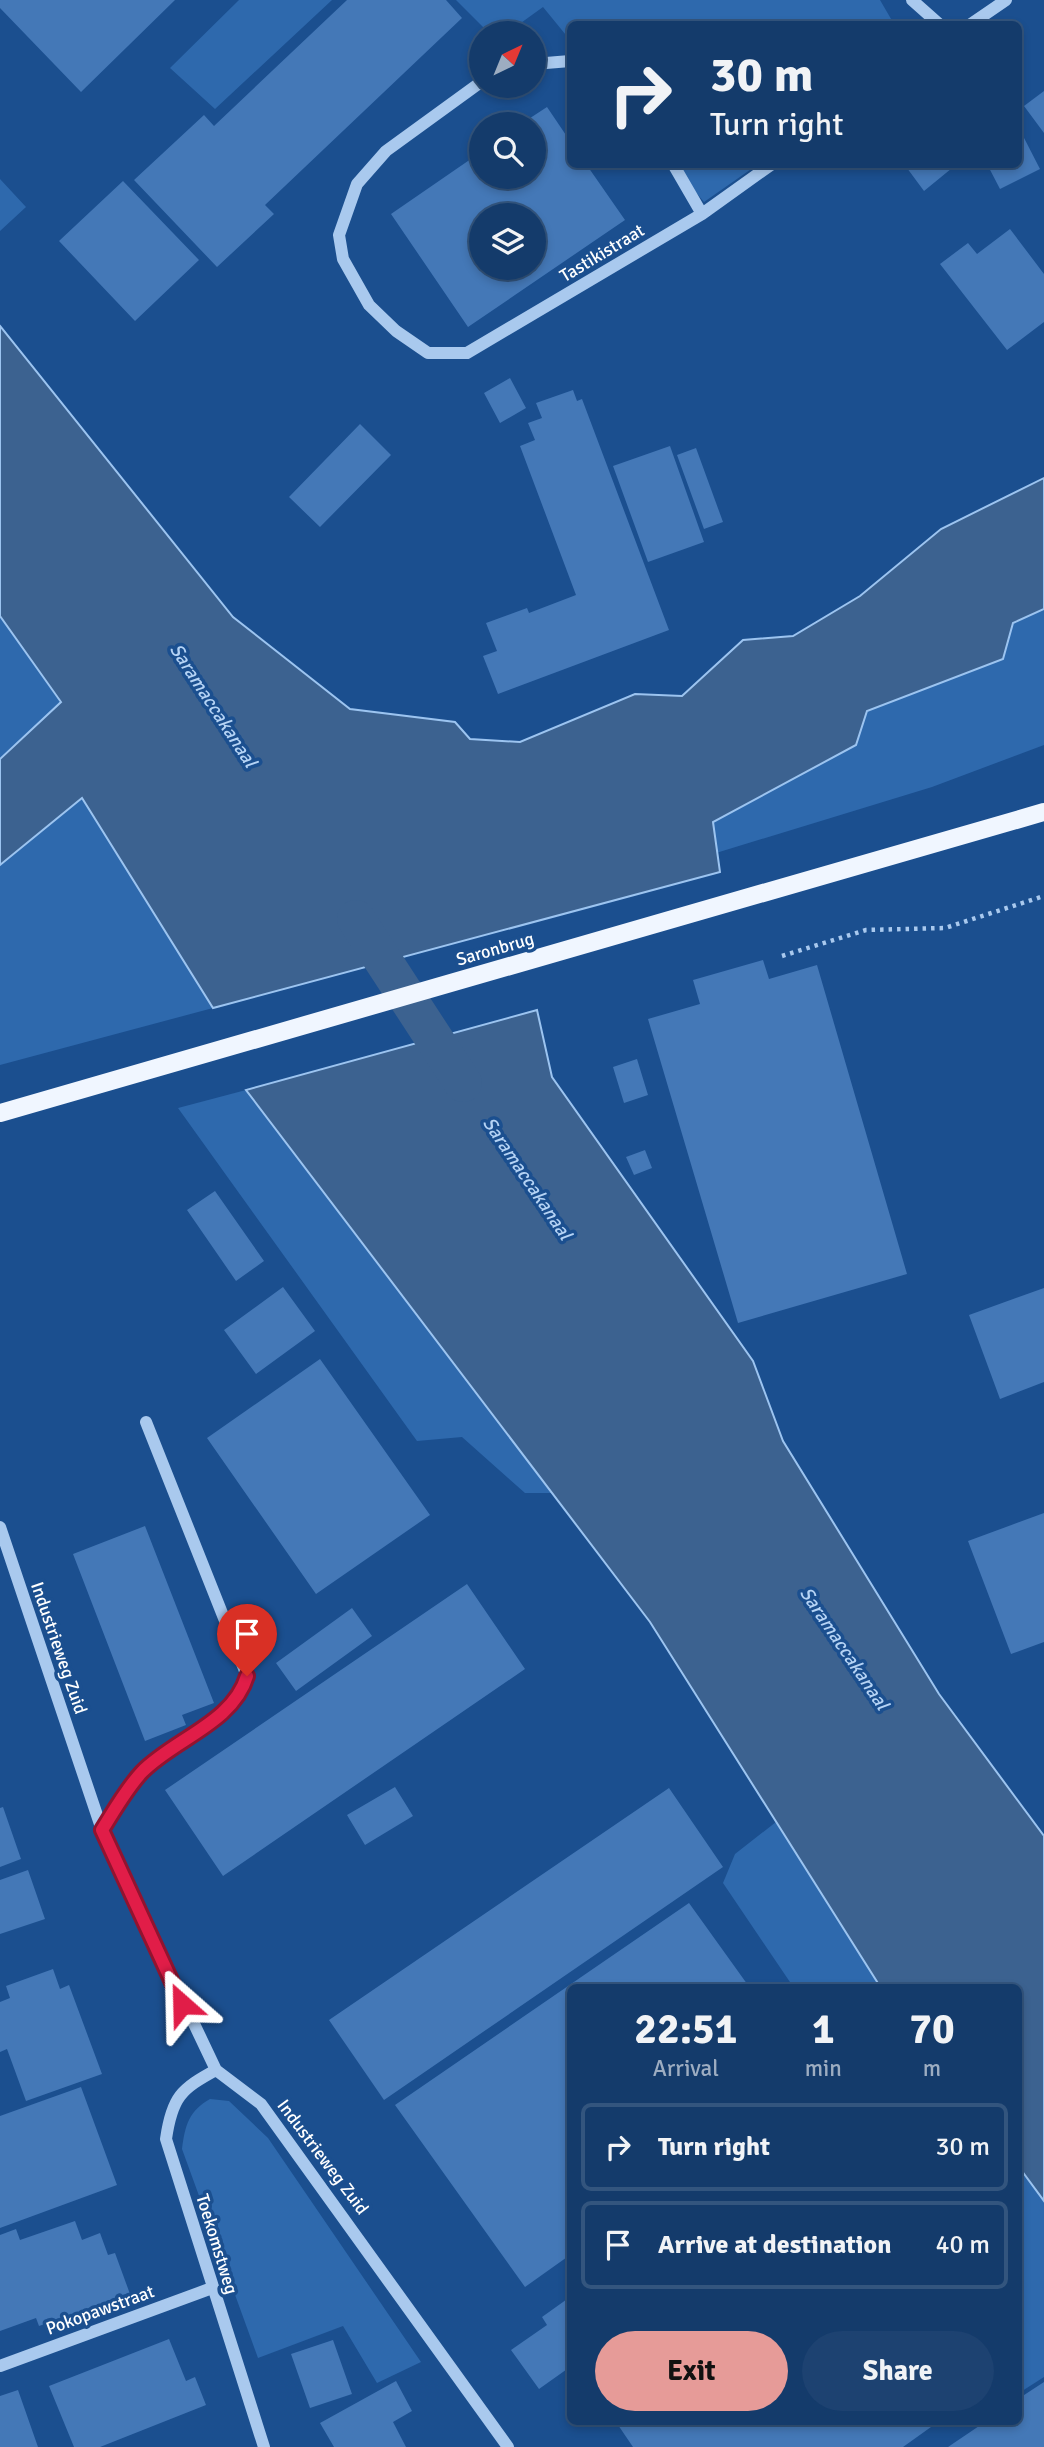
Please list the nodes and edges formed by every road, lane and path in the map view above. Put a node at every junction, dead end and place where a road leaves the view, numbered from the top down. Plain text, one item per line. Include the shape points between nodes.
1 (912, 0) edge
2 (1006, 0) edge
3 (936, 21) edge
4 (975, 21) edge
5 (567, 61) edge
6 (546, 63) edge
7 (469, 91) edge
8 (675, 168) edge
9 (766, 168) edge
10 (702, 214) junction
11 (1044, 812) edge
12 (1044, 896) edge
13 (782, 956) dead end
14 (0, 1113) edge
15 (146, 1422) dead end
16 (0, 1527) edge
17 (102, 1830) junction
18 (216, 2070) junction
19 (212, 2288) junction
20 (0, 2366) edge
21 (264, 2447) edge
22 (508, 2447) edge

1 - 3 street
2 - 4 street
5 - 6 street
7 - 10 street, Tastikistraat via 386,151 357,184 339,235 344,260 369,305 428,353 467,353
8 - 10 street
9 - 10 street, Tastikistraat
11 - 14 main road, Saronbrug
12 - 13 path via 945,928 866,930
15 - 17 street via 247,1676 231,1707 142,1772
16 - 17 street, Industrieweg Zuid
17 - 18 street, Industrieweg Zuid
18 - 19 street, Toekomstweg via 185,2087 169,2118 166,2139
18 - 22 street, Industrieweg Zuid via 261,2104
19 - 20 street, Pokopawstraat
19 - 21 street, Toekomstweg

